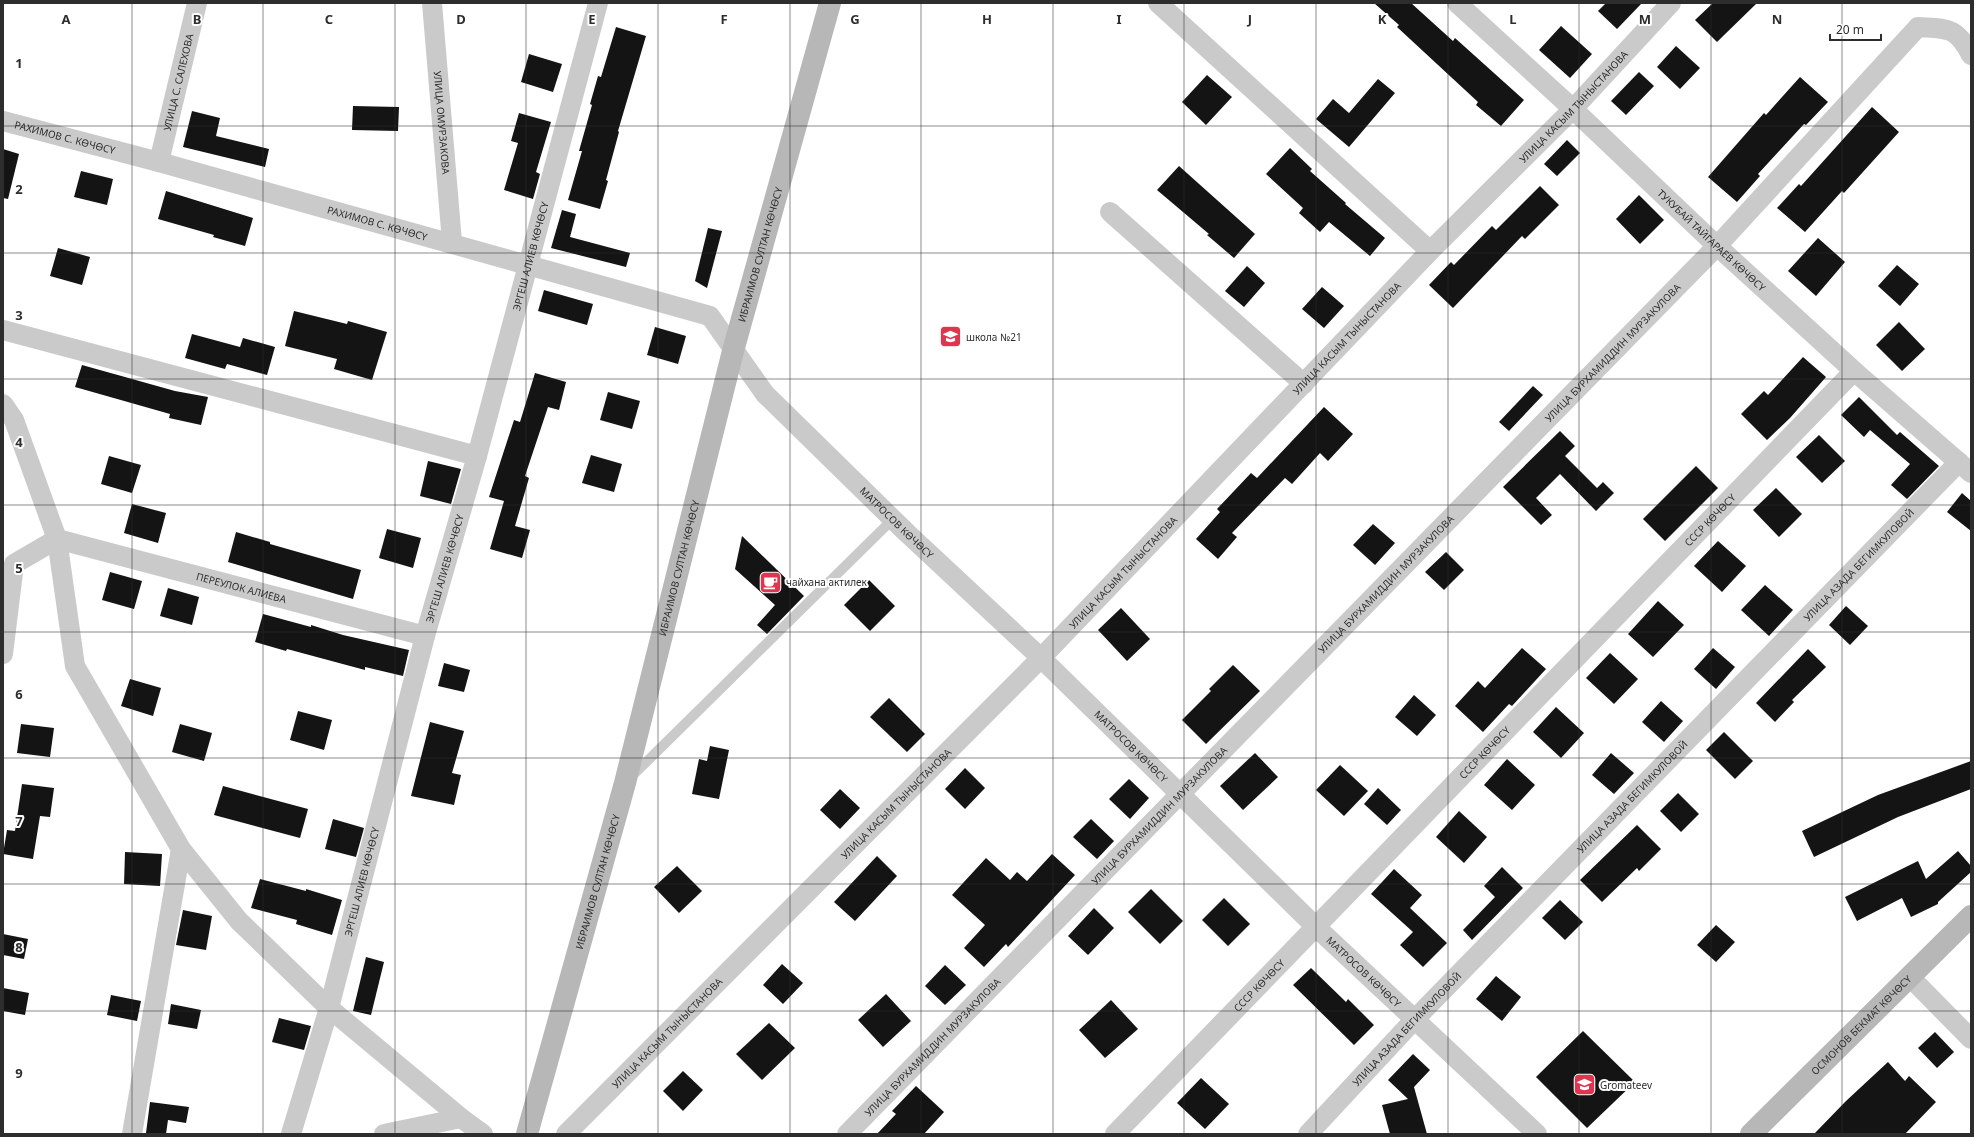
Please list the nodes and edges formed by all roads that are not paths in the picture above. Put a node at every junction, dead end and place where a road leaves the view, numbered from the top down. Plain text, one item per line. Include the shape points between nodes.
1 (197, 3) edge
2 (432, 3) edge
3 (598, 3) edge
4 (830, 3) edge
5 (1158, 3) edge
6 (1457, 3) edge
7 (1671, 3) edge
8 (1971, 55) edge
9 (1573, 109) junction
10 (3, 121) edge
11 (159, 162) junction
12 (1110, 212) dead end
13 (452, 242) junction
14 (1717, 246) junction
15 (1430, 251) junction
16 (528, 266) junction
17 (3, 330) edge
18 (733, 351) junction
19 (1854, 371) junction
20 (1304, 384) junction
21 (3, 404) edge
22 (477, 456) junction
23 (1965, 467) edge
24 (894, 519) junction
25 (57, 539) junction
26 (425, 636) junction
27 (3, 654) edge
28 (1042, 658) junction
29 (625, 783) junction
30 (1180, 796) junction
31 (181, 849) junction
32 (1971, 916) edge
33 (1316, 927) junction
34 (1910, 977) junction
35 (329, 1008) junction
36 (1415, 1019) junction
37 (1971, 1039) edge
38 (461, 1118) junction
39 (132, 1134) edge
40 (291, 1134) edge
41 (384, 1134) edge
42 (483, 1134) edge
43 (528, 1134) edge
44 (566, 1134) edge
45 (847, 1134) edge
46 (1115, 1134) edge
47 (1308, 1134) edge
48 (1537, 1134) edge
49 (1751, 1134) edge

1 - 11 street, УЛИЦА С. САЛЕХОВА
2 - 13 street, УЛИЦА ОМУРЗАКОВА
3 - 16 street, ЭРГЕШ АЛИЕВ КӨЧӨСҮ
4 - 18 main road, ИБРАИМОВ СУЛТАН КӨЧӨСҮ
5 - 15 street
6 - 9 street, ТУКУБАЙ ТАЙГАРАЕВ КӨЧӨСҮ
7 - 9 street, УЛИЦА КАСЫМ ТЫНЫСТАНОВА
8 - 14 street, УЛИЦА БУРХАМИДДИН МУРЗАКУЛОВА via 1964,40 1948,29 1918,27
9 - 14 street, ТУКУБАЙ ТАЙГАРАЕВ КӨЧӨСҮ
9 - 15 street, УЛИЦА КАСЫМ ТЫНЫСТАНОВА
10 - 11 street, РАХИМОВ С. КӨЧӨСҮ
11 - 13 street, РАХИМОВ С. КӨЧӨСҮ
12 - 20 street
13 - 16 street, РАХИМОВ С. КӨЧӨСҮ
14 - 19 street, ТУКУБАЙ ТАЙГАРАЕВ КӨЧӨСҮ
14 - 30 street, УЛИЦА БУРХАМИДДИН МУРЗАКУЛОВА
15 - 20 street, УЛИЦА КАСЫМ ТЫНЫСТАНОВА
16 - 18 street, РАХИМОВ С. КӨЧӨСҮ via 710,316
16 - 22 street, ЭРГЕШ АЛИЕВ КӨЧӨСҮ
17 - 22 street
18 - 24 street, МАТРОСОВ КӨЧӨСҮ via 764,394
18 - 29 main road, ИБРАИМОВ СУЛТАН КӨЧӨСҮ
19 - 23 street, ТУКУБАЙ ТАЙГАРАЕВ КӨЧӨСҮ
19 - 33 street, СССР КӨЧӨСҮ
20 - 28 street, УЛИЦА КАСЫМ ТЫНЫСТАНОВА
21 - 25 street via 14,420
22 - 26 street, ЭРГЕШ АЛИЕВ КӨЧӨСҮ
23 - 36 street, УЛИЦА АЗАДА БЕГИМКУЛОВОЙ
24 - 28 street, МАТРОСОВ КӨЧӨСҮ
24 - 29 lane
25 - 26 street, ПЕРЕУЛОК АЛИЕВА
25 - 27 street via 14,564
25 - 31 street via 74,666
26 - 35 street, ЭРГЕШ АЛИЕВ КӨЧӨСҮ
28 - 30 street, МАТРОСОВ КӨЧӨСҮ
28 - 44 street, УЛИЦА КАСЫМ ТЫНЫСТАНОВА
29 - 43 main road, ИБРАИМОВ СУЛТАН КӨЧӨСҮ
30 - 33 street, МАТРОСОВ КӨЧӨСҮ
30 - 45 street, УЛИЦА БУРХАМИДДИН МУРЗАКУЛОВА
31 - 35 street via 239,920
31 - 39 street
32 - 34 main road, ОСМОНОВ БЕКМАТ КӨЧӨСҮ
33 - 36 street, МАТРОСОВ КӨЧӨСҮ
33 - 46 street, СССР КӨЧӨСҮ
34 - 37 street
34 - 49 main road, ОСМОНОВ БЕКМАТ КӨЧӨСҮ
35 - 38 street
35 - 40 street, ЭРГЕШ АЛИЕВ КӨЧӨСҮ
36 - 47 street, УЛИЦА АЗАДА БЕГИМКУЛОВОЙ
36 - 48 street, МАТРОСОВ КӨЧӨСҮ
38 - 41 street
38 - 42 street

